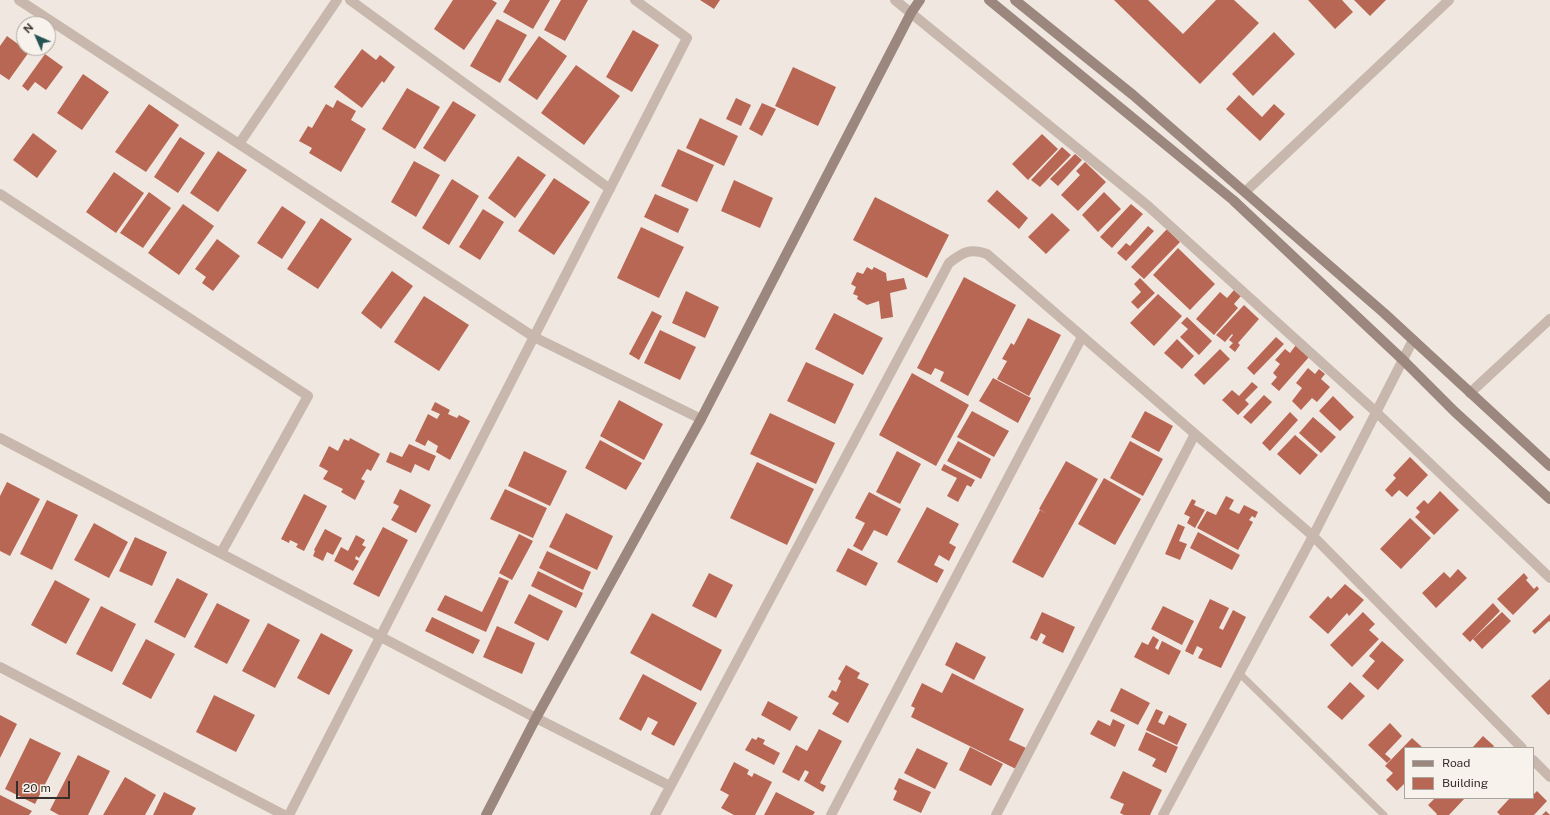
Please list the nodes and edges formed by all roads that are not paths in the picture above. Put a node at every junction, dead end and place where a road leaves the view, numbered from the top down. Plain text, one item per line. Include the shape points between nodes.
1 (19, 0) edge
2 (337, 0) edge
3 (350, 0) edge
4 (635, 0) edge
5 (895, 0) edge
6 (920, 0) edge
7 (989, 0) edge
8 (1015, 0) edge
9 (1449, 0) edge
10 (911, 13) junction
11 (239, 144) junction
12 (610, 189) junction
13 (1245, 192) junction
14 (0, 194) edge
15 (1550, 319) edge
16 (534, 337) junction
17 (1082, 337) junction
18 (1413, 340) junction
19 (1403, 360) junction
20 (1470, 393) junction
21 (1376, 412) junction
22 (701, 419) junction
23 (1195, 434) junction
24 (0, 438) edge
25 (1550, 466) edge
26 (1550, 499) edge
27 (1314, 536) junction
28 (221, 553) junction
29 (1550, 578) edge
30 (380, 637) junction
31 (0, 667) edge
32 (1239, 673) junction
33 (536, 718) junction
34 (1521, 747) edge
35 (1534, 761) edge
36 (1550, 777) edge
37 (670, 786) junction
38 (284, 815) edge
39 (289, 815) edge
40 (486, 815) edge
41 (655, 815) edge
42 (831, 815) edge
43 (996, 815) edge
44 (1163, 815) edge
45 (1384, 815) edge

1 - 11 street
2 - 11 street
3 - 12 street
4 - 12 street via 687,38
5 - 10 street
6 - 10 street
7 - 19 street via 1233,200
8 - 13 street via 1133,95
9 - 13 street
10 - 21 street via 1148,206
10 - 22 street
11 - 16 street
12 - 16 street
13 - 18 street
14 - 28 street via 308,396
15 - 20 street
16 - 22 street
16 - 30 street
17 - 23 street
17 - 37 street via 987,254 976,250 962,253 950,263
17 - 42 street
18 - 19 street
18 - 20 street
19 - 21 street
19 - 26 street
20 - 25 street
21 - 27 street
21 - 29 street
22 - 33 street
23 - 27 street
23 - 43 street
24 - 28 street
27 - 32 street
27 - 34 street
28 - 30 street
30 - 33 street
30 - 39 street
31 - 38 street
32 - 44 street
32 - 45 lane
33 - 37 street
33 - 40 street
35 - 36 street
37 - 41 street

